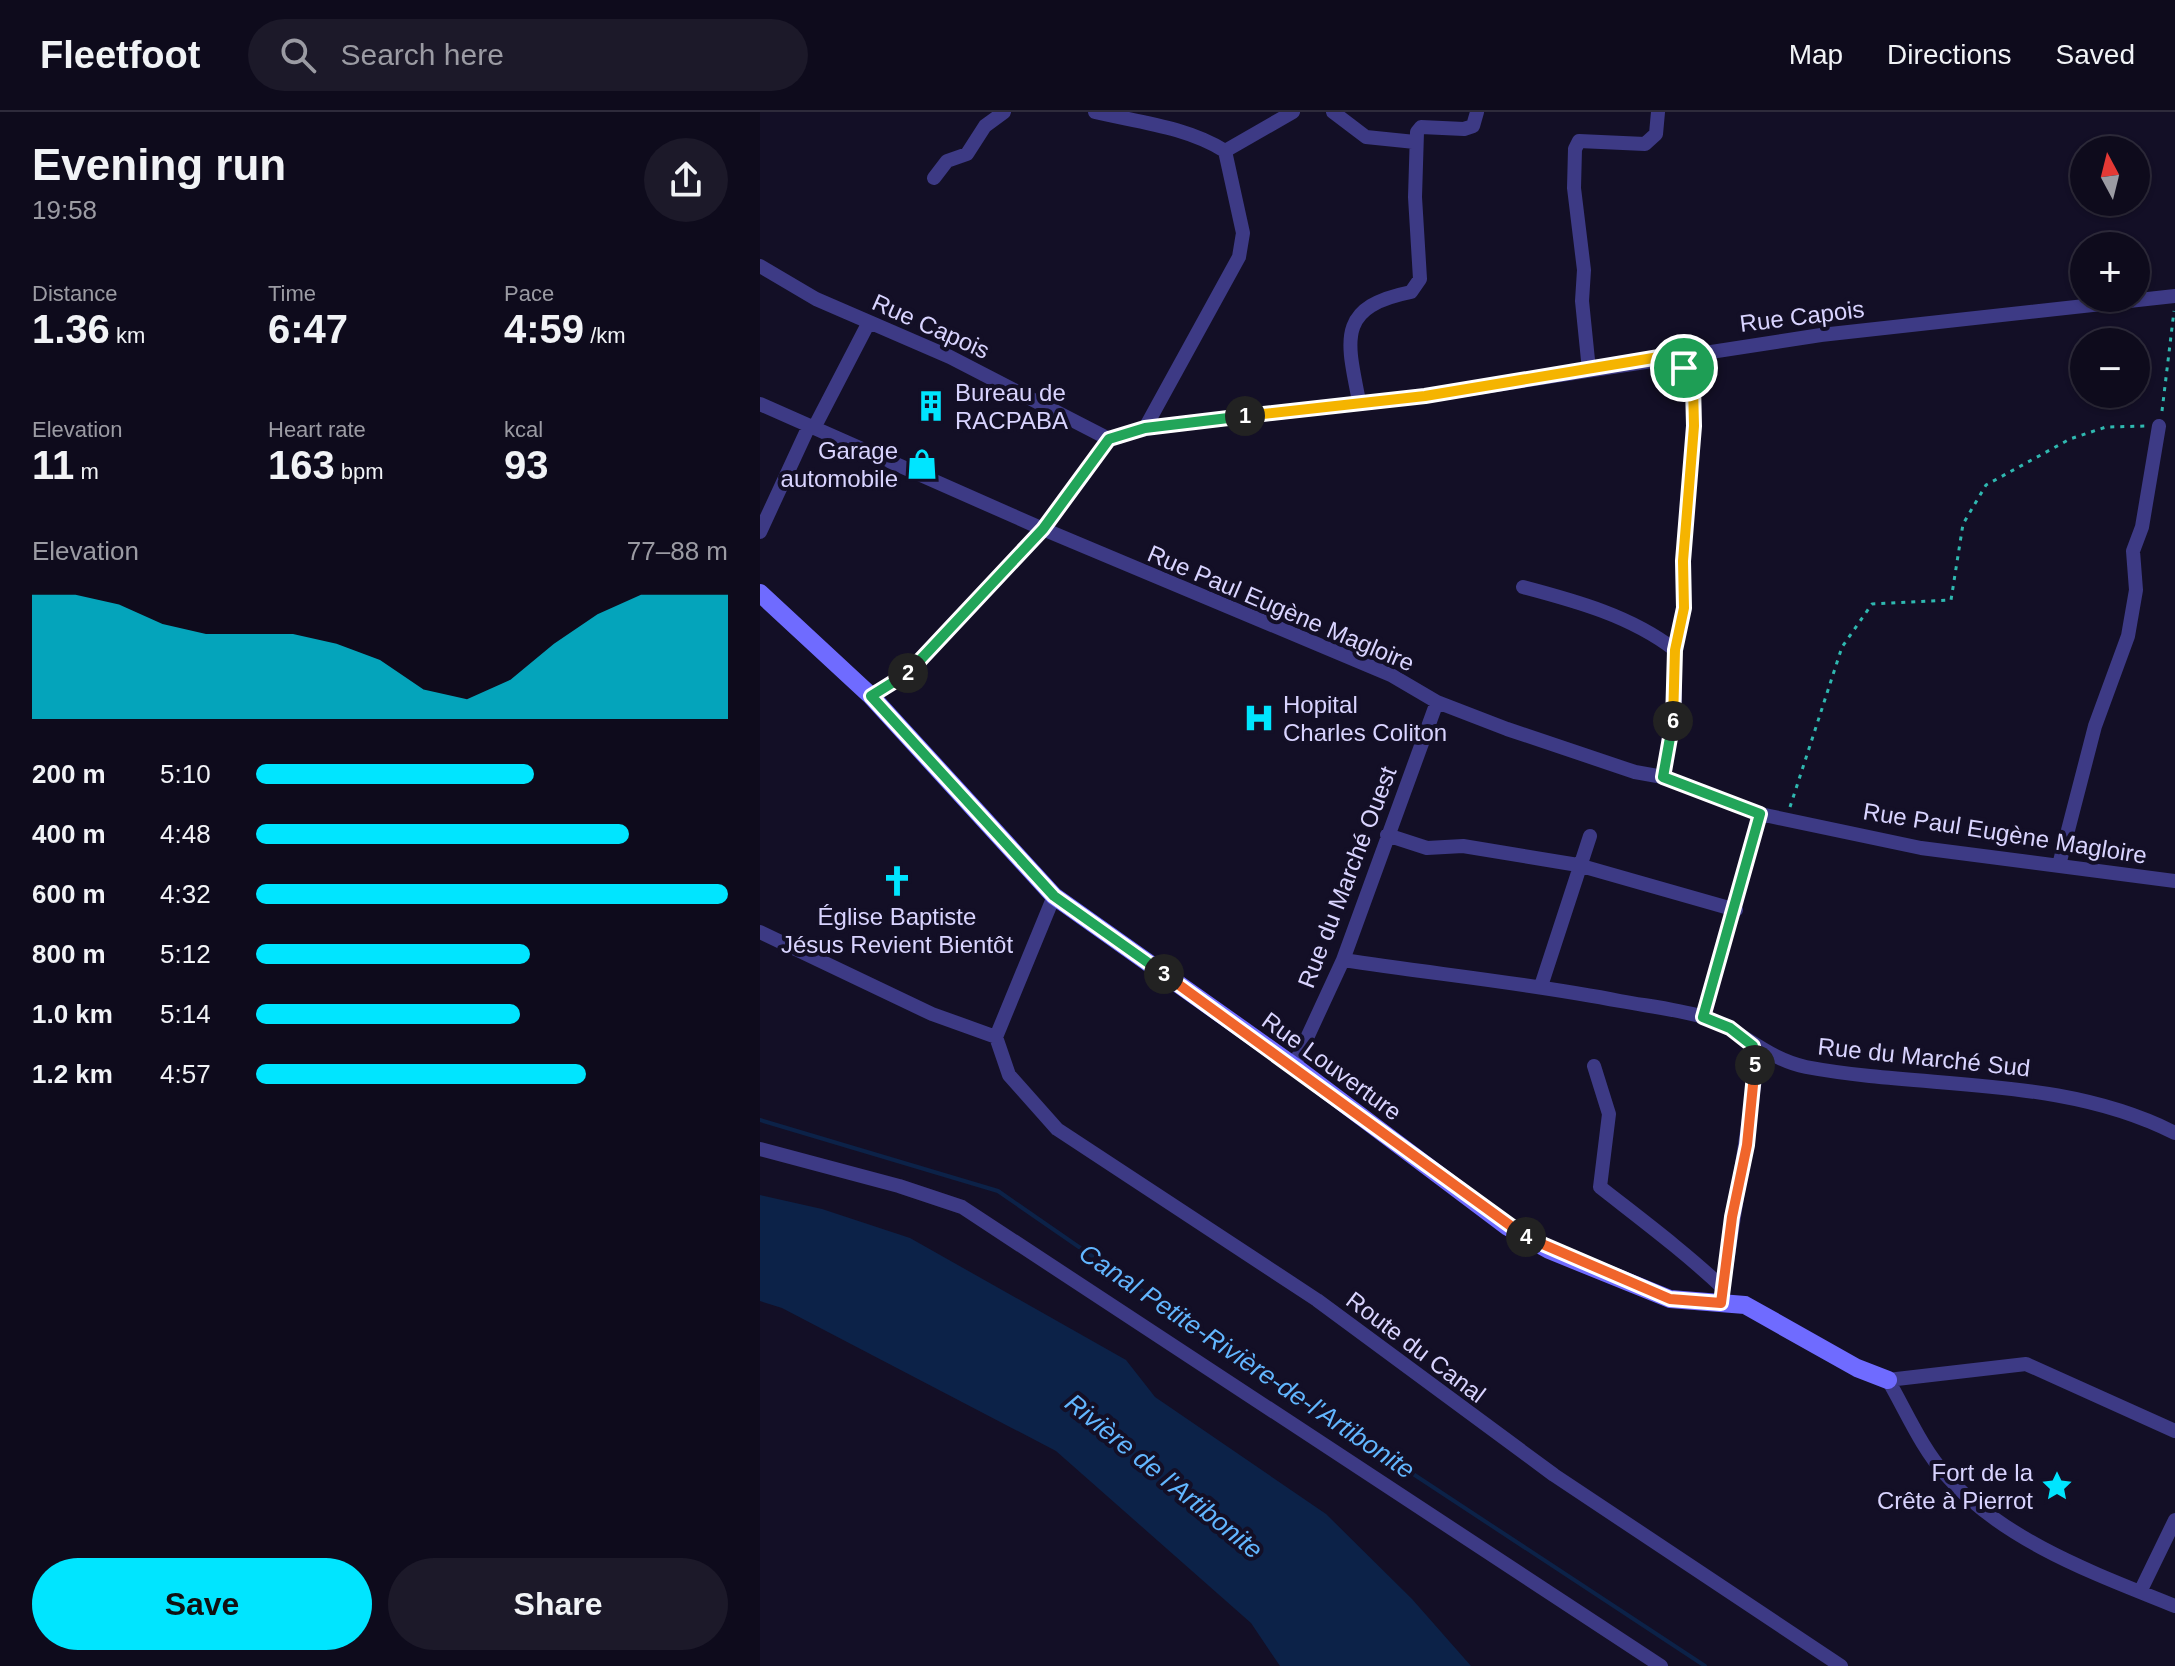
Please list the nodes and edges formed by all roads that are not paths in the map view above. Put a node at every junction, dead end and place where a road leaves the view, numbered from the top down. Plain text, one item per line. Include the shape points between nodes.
1 (1004, 112) edge
2 (1095, 112) edge
3 (1293, 112) edge
4 (1333, 112) edge
5 (1477, 112) edge
6 (1658, 112) edge
7 (1415, 142) junction
8 (1225, 151) junction
9 (934, 178) dead end
10 (760, 266) edge
11 (2175, 296) edge
12 (869, 322) junction
13 (1671, 355) junction
14 (1589, 370) junction
15 (1359, 401) junction
16 (760, 404) edge
17 (2159, 426) road end
18 (811, 427) junction
19 (1145, 428) junction
20 (1109, 439) junction
21 (1043, 529) junction
22 (760, 532) edge
23 (1523, 587) dead end
24 (760, 593) edge
25 (1675, 650) junction
26 (871, 696) junction
27 (1437, 702) junction
28 (1663, 777) junction
29 (1760, 814) junction
30 (1387, 835) junction
31 (1590, 836) dead end
32 (1578, 865) junction
33 (2059, 865) junction
34 (2175, 881) edge
35 (1054, 896) junction
36 (1736, 910) junction
37 (760, 932) edge
38 (1343, 960) junction
39 (1541, 986) junction
40 (1703, 1017) junction
41 (996, 1037) junction
42 (1753, 1046) junction
43 (1294, 1066) junction
44 (1594, 1066) dead end
45 (2175, 1133) edge
46 (760, 1149) edge
47 (1722, 1296) junction
48 (1888, 1380) junction
49 (2175, 1431) edge
50 (2175, 1520) edge
51 (2140, 1592) junction
52 (2175, 1606) edge
53 (1661, 1666) edge
54 (1841, 1666) edge

1 - 9 street via 985,126 967,154 947,161
2 - 8 street via 1174,130
3 - 8 street
4 - 7 street via 1366,137
5 - 7 street via 1473,126 1464,129 1421,127
6 - 14 street via 1656,134 1645,144 1579,141 1575,149
7 - 15 street via 1420,279 1411,292 1380,298 1351,329 1348,346
8 - 19 street via 1243,233 1239,257
10 - 12 street, Rue Capois
11 - 13 street, Rue Capois
12 - 18 street
12 - 20 street, Rue Capois via 977,370
13 - 14 street, Rue Capois
13 - 25 street via 1693,385 1694,405 1684,608
14 - 15 street, Rue Capois
15 - 19 street, Rue Capois
16 - 18 street, Rue Paul Eugène Magloire
17 - 33 street via 2133,551 2136,590 2128,636 2095,726
18 - 21 street, Rue Paul Eugène Magloire
18 - 22 street
19 - 20 street, Rue Capois
20 - 21 street
21 - 26 street via 907,673
21 - 27 street, Rue Paul Eugène Magloire via 1391,675
23 - 25 street via 1591,605
24 - 26 main road, Rue Louverture
25 - 28 street via 1675,699
26 - 35 main road, Rue Louverture
27 - 28 street, Rue Paul Eugène Magloire via 1517,733
27 - 30 street, Rue du Marché Ouest
28 - 29 street, Rue Paul Eugène Magloire
29 - 33 street, Rue Paul Eugène Magloire via 1921,848
29 - 36 street
30 - 32 street via 1427,848 1463,846
30 - 38 street, Rue du Marché Ouest
31 - 32 street
32 - 36 street
32 - 39 street
33 - 34 street, Rue Paul Eugène Magloire
35 - 41 street
35 - 43 main road, Rue Louverture
36 - 40 street
37 - 41 street via 932,1014
38 - 39 street, Rue du Marché Sud
38 - 43 street, Rue du Marché Ouest
39 - 40 street, Rue du Marché Sud
40 - 42 street, Rue du Marché Sud via 1730,1028
41 - 54 street, Route du Canal via 1009,1075 1057,1129 1317,1300 1554,1475
42 - 45 street, Rue du Marché Sud via 1799,1065 1860,1077 2041,1092 2150,1120
42 - 47 street via 1756,1073
43 - 47 main road, Rue Louverture via 1549,1250 1670,1299
44 - 47 street via 1609,1114 1600,1187 1702,1266
46 - 53 street via 962,1207
47 - 48 main road, Rue Louverture
48 - 49 street via 2026,1364
48 - 51 street via 1945,1474 1993,1519
50 - 51 street
51 - 52 street

